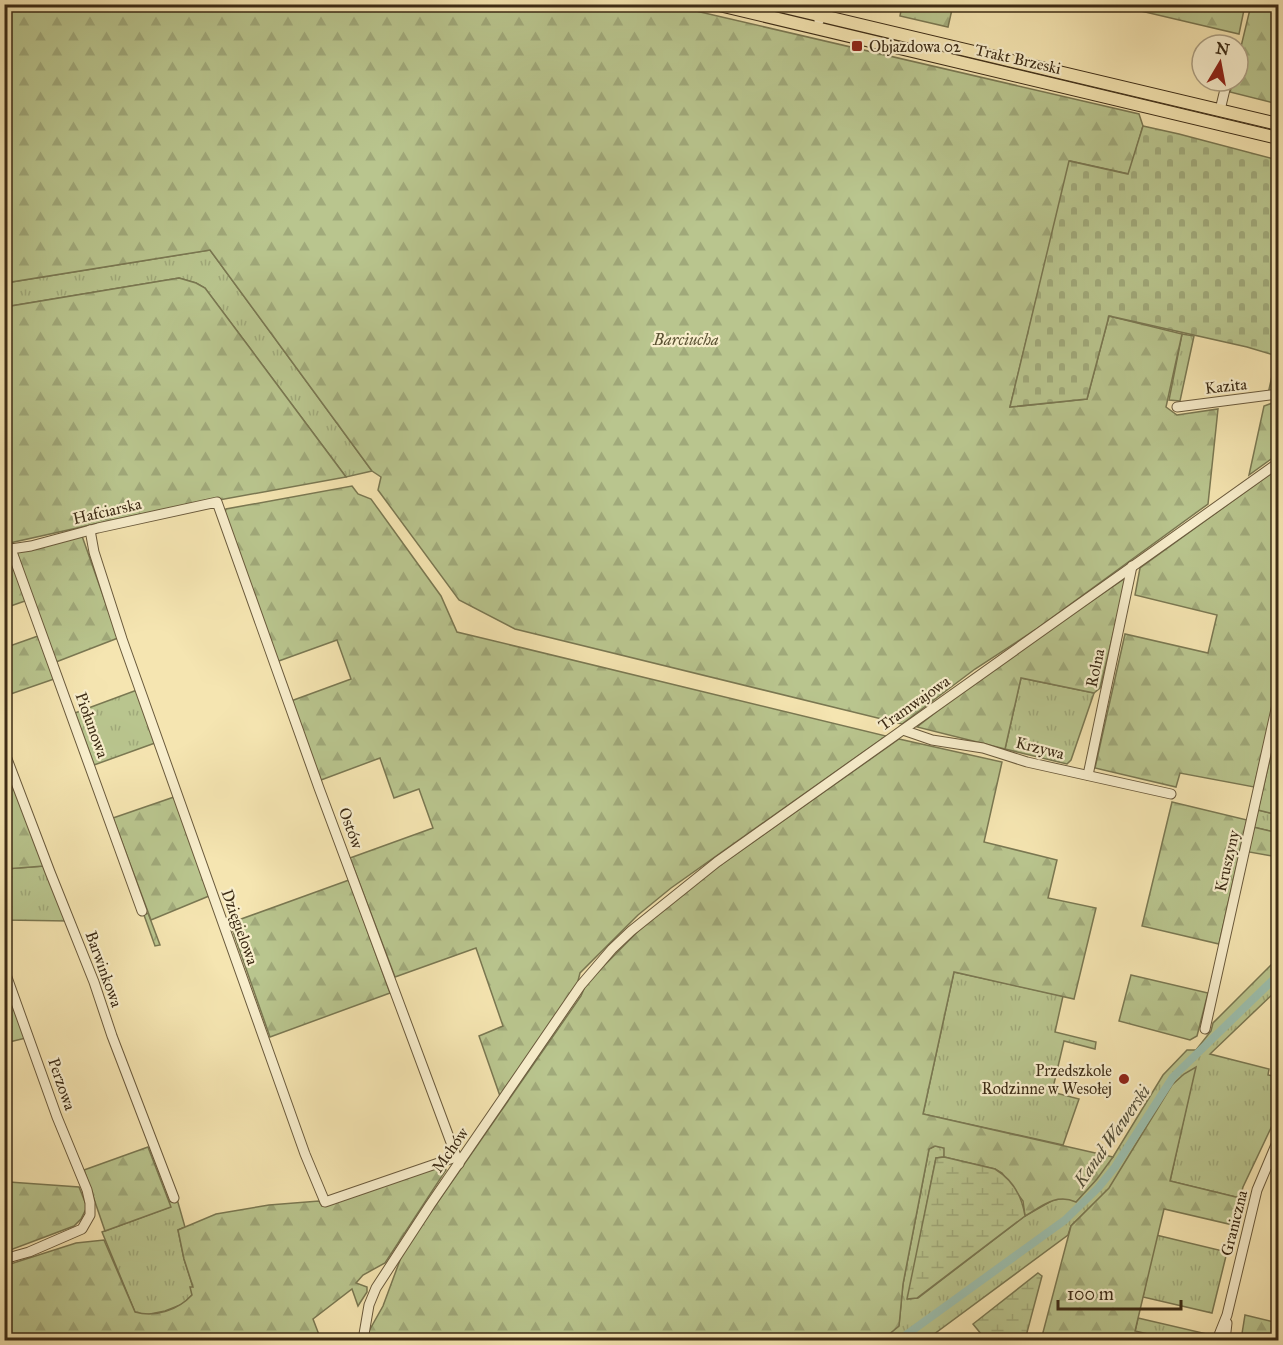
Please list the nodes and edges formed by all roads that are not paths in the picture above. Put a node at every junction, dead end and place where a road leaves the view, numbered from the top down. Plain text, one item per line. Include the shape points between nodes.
1 (715, 4) edge
2 (772, 4) edge
3 (821, 10) edge
4 (817, 29) junction
5 (1224, 93) edge
6 (1220, 110) junction
7 (1278, 124) edge
8 (1278, 138) edge
9 (1278, 394) edge
10 (1177, 407) dead end
11 (1278, 463) edge
12 (217, 502) joint
13 (90, 530) junction
14 (8, 550) edge
15 (1132, 566) junction
16 (1278, 700) edge
17 (903, 730) junction
18 (4, 751) edge
19 (1088, 775) junction
20 (1171, 794) dead end
21 (142, 911) dead end
22 (4, 969) edge
23 (581, 985) joint
24 (1205, 1029) dead end
25 (1278, 1140) edge
26 (457, 1161) junction
27 (174, 1198) dead end
28 (4, 1259) edge
29 (1227, 1315) junction
30 (363, 1339) edge
31 (1217, 1341) edge
32 (1225, 1341) edge

1 - 4 main road, Trakt Brzeski
2 - 3 main road, Trakt Brzeski
3 - 4 street
3 - 6 main road, Trakt Brzeski
4 - 8 main road, Trakt Brzeski
5 - 6 street
6 - 7 main road, Trakt Brzeski
9 - 10 street, Kazita
11 - 15 street, Tramwajowa
12 - 13 street, Hafciarska
12 - 26 street, Ostów
13 - 14 street, Hafciarska
13 - 26 street, Dzięgielowa via 122,639 325,1202
14 - 21 street, Piołunowa
15 - 17 street, Tramwajowa
15 - 19 street, Rolna
16 - 24 street, Kruszyny
17 - 19 street, Krzywa
17 - 23 street, Tramwajowa via 650,914
18 - 27 street, Barwinkowa
19 - 20 street, Krzywa
22 - 28 street, Perzowa via 87,1190 90,1209 87,1222 76,1233
23 - 26 street, Mchów
25 - 29 street, Graniczna via 1257,1190
26 - 30 street, Mchów via 376,1288
29 - 31 street, Graniczna
29 - 32 street, Graniczna

